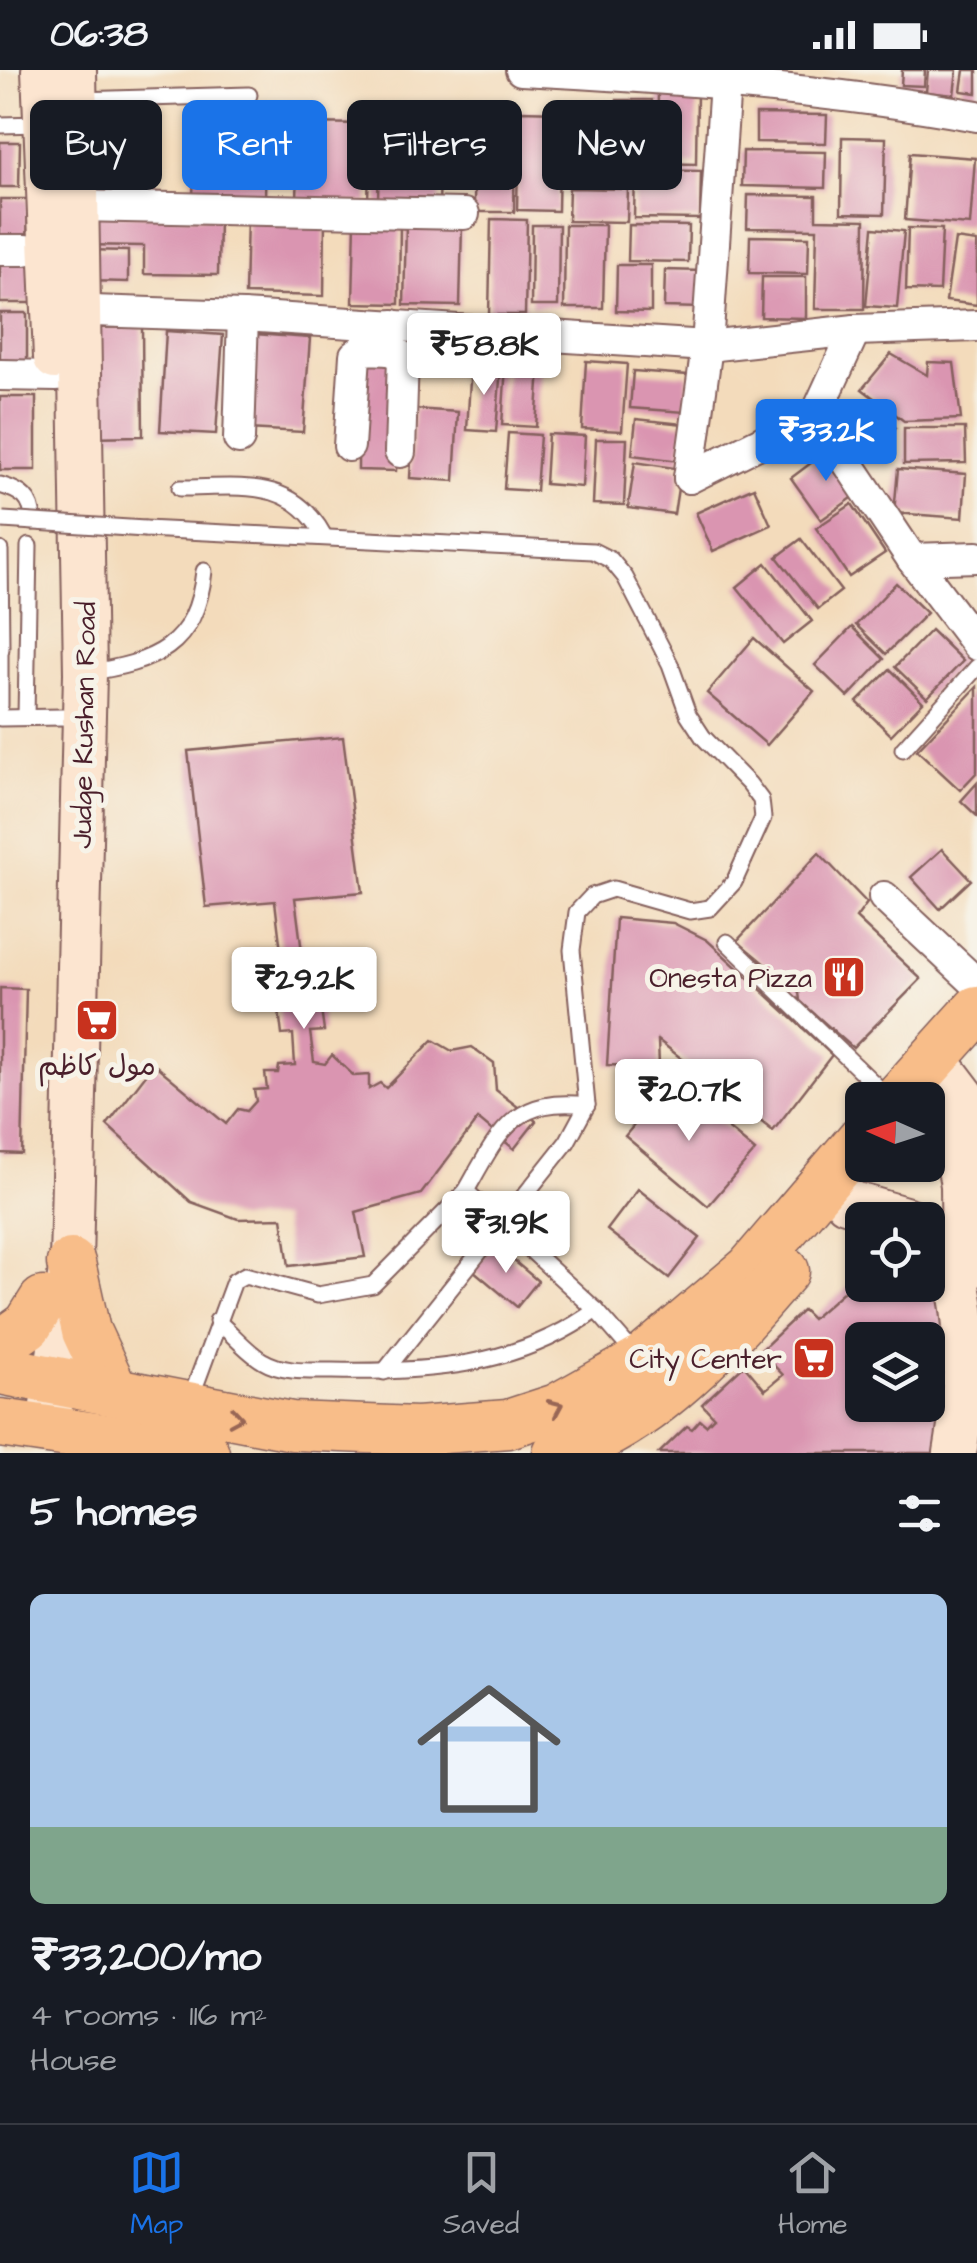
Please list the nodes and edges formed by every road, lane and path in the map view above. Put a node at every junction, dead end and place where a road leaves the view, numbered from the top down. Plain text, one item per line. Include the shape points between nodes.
1 (43, 70) edge
2 (521, 70) edge
3 (659, 74) edge
4 (725, 83) junction
5 (249, 95) dead end
6 (65, 98) edge
7 (977, 116) edge
8 (0, 125) edge
9 (78, 206) junction
10 (464, 214) dead end
11 (25, 249) edge
12 (67, 310) junction
13 (243, 316) junction
14 (977, 326) edge
15 (855, 330) junction
16 (391, 338) junction
17 (706, 346) junction
18 (0, 376) edge
19 (56, 376) junction
20 (816, 415) junction
21 (239, 439) dead end
22 (350, 446) dead end
23 (400, 452) dead end
24 (0, 485) edge
25 (180, 488) dead end
26 (2, 520) edge
27 (33, 522) junction
28 (324, 536) junction
29 (30, 546) dead end
30 (0, 550) edge
31 (977, 558) edge
32 (912, 559) junction
33 (204, 571) dead end
34 (977, 645) edge
35 (1, 649) edge
36 (977, 667) edge
37 (85, 673) junction
38 (0, 706) edge
39 (44, 717) junction
40 (0, 718) edge
41 (902, 749) dead end
42 (884, 896) dead end
43 (727, 942) dead end
44 (977, 984) edge
45 (977, 1010) edge
46 (920, 1082) edge
47 (929, 1082) edge
48 (945, 1095) edge
49 (587, 1105) junction
50 (945, 1118) edge
51 (977, 1138) edge
52 (845, 1158) edge
53 (862, 1182) edge
54 (466, 1191) junction
55 (846, 1202) edge
56 (845, 1203) edge
57 (502, 1224) junction
58 (945, 1242) edge
59 (72, 1263) junction
60 (963, 1273) junction
61 (43, 1301) junction
62 (596, 1310) junction
63 (217, 1321) junction
64 (0, 1344) edge
65 (641, 1361) junction
66 (384, 1372) junction
67 (31, 1375) edge
68 (113, 1389) junction
69 (188, 1407) junction
70 (25, 1427) edge
71 (585, 1446) edge
72 (205, 1453) edge
73 (955, 1453) edge

1 - 6 main road, Judge Kushan Road
2 - 3 street
3 - 4 street
4 - 7 street
4 - 17 street
5 - 6 lane
6 - 8 lane
6 - 9 main road, Judge Kushan Road
6 - 11 main road, Judge Kushan Road
9 - 10 street
9 - 12 main road, Judge Kushan Road
11 - 12 main road, Judge Kushan Road
12 - 13 street
12 - 19 main road, Judge Kushan Road
12 - 37 main road, Judge Kushan Road
13 - 16 street
13 - 21 street
14 - 15 street
15 - 17 street
15 - 20 street
16 - 17 street
16 - 22 street via 354,355
16 - 23 street via 403,356
17 - 20 street via 688,478
18 - 19 street
19 - 39 main road, Judge Kushan Road
20 - 32 street
24 - 27 lane via 22,492
25 - 28 lane via 246,488 294,498 312,512
26 - 27 lane, bridge
27 - 28 lane, bridge
28 - 49 lane via 594,552 611,560 670,664 688,714 760,800 764,818 751,850 710,908 690,911 613,889 592,896 577,912 572,950
29 - 39 lane
30 - 35 lane
31 - 32 street
32 - 34 street
33 - 37 lane via 201,602 183,636 135,664
35 - 38 lane
36 - 41 lane
37 - 59 main road, Judge Kushan Road
39 - 40 lane
39 - 61 main road, Judge Kushan Road via 57,1009
42 - 44 street
43 - 46 lane
45 - 47 main road
48 - 51 main road via 972,1107
49 - 54 lane via 552,1101 525,1110 507,1126
49 - 57 lane
50 - 60 main road via 962,1185
52 - 65 main road via 750,1269
53 - 55 main road
54 - 57 lane
54 - 63 lane via 372,1285 318,1295 245,1274 234,1281
56 - 71 main road via 711,1357
57 - 62 lane
57 - 66 lane
58 - 60 main road
59 - 67 main road, Judge Kushan Road
59 - 68 main road via 86,1332
60 - 73 main road via 972,1316
61 - 64 main road via 28,1325
61 - 67 main road, Judge Kushan Road
62 - 65 lane
62 - 66 lane via 564,1334 503,1356
63 - 66 lane via 264,1362 282,1368
63 - 69 lane
69 -> 65 main road via 292,1426 464,1431 558,1408
67 - 68 main road
67 - 70 main road
68 - 69 main road
70 - 72 main road

